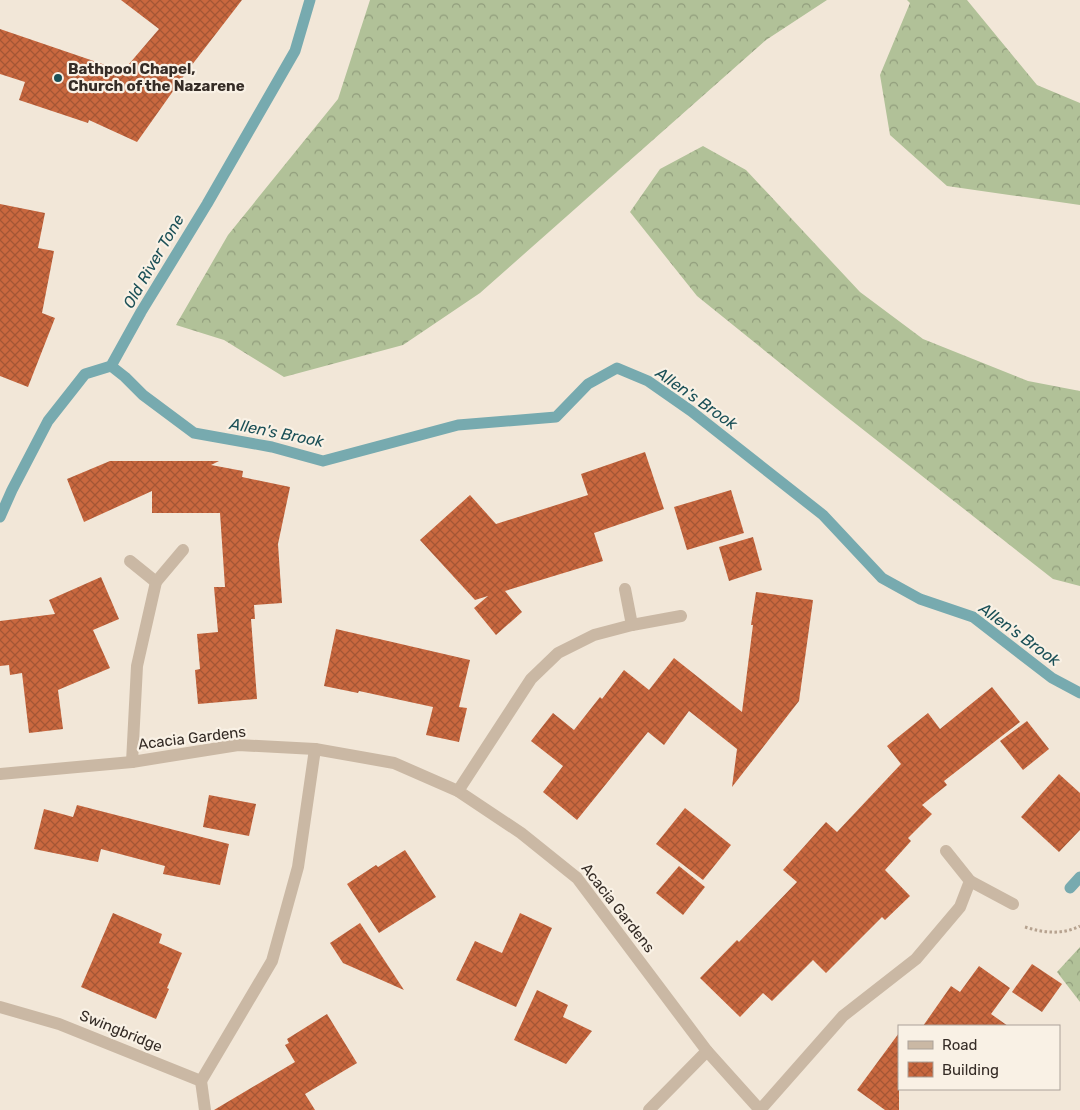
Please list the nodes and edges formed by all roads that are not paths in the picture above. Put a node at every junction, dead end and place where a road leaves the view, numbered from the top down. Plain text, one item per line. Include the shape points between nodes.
1 (183, 550) dead end
2 (130, 561) dead end
3 (156, 582) junction
4 (625, 589) dead end
5 (681, 616) dead end
6 (632, 625) junction
7 (315, 749) junction
8 (132, 762) junction
9 (0, 774) edge
10 (458, 791) junction
11 (946, 851) dead end
12 (970, 881) junction
13 (1013, 904) road end
14 (0, 1007) edge
15 (706, 1051) junction
16 (201, 1081) junction
17 (205, 1110) edge
18 (648, 1110) edge
19 (760, 1110) edge

1 - 3 street, Acacia Gardens
2 - 3 street
3 - 8 street, Acacia Gardens via 137,666
4 - 6 street
5 - 6 street
6 - 10 street via 594,636 558,653 531,679
7 - 8 street, Acacia Gardens via 238,745
7 - 10 street, Acacia Gardens via 394,763
7 - 16 street via 298,867 272,961
8 - 9 street, Acacia Gardens
10 - 15 street, Acacia Gardens via 521,833 577,878
11 - 12 street
12 - 13 street
12 - 19 street, Acacia Gardens via 960,907 916,959 843,1016
14 - 16 street, Swingbridge via 59,1024
15 - 18 street
15 - 19 street, Acacia Gardens
16 - 17 street

